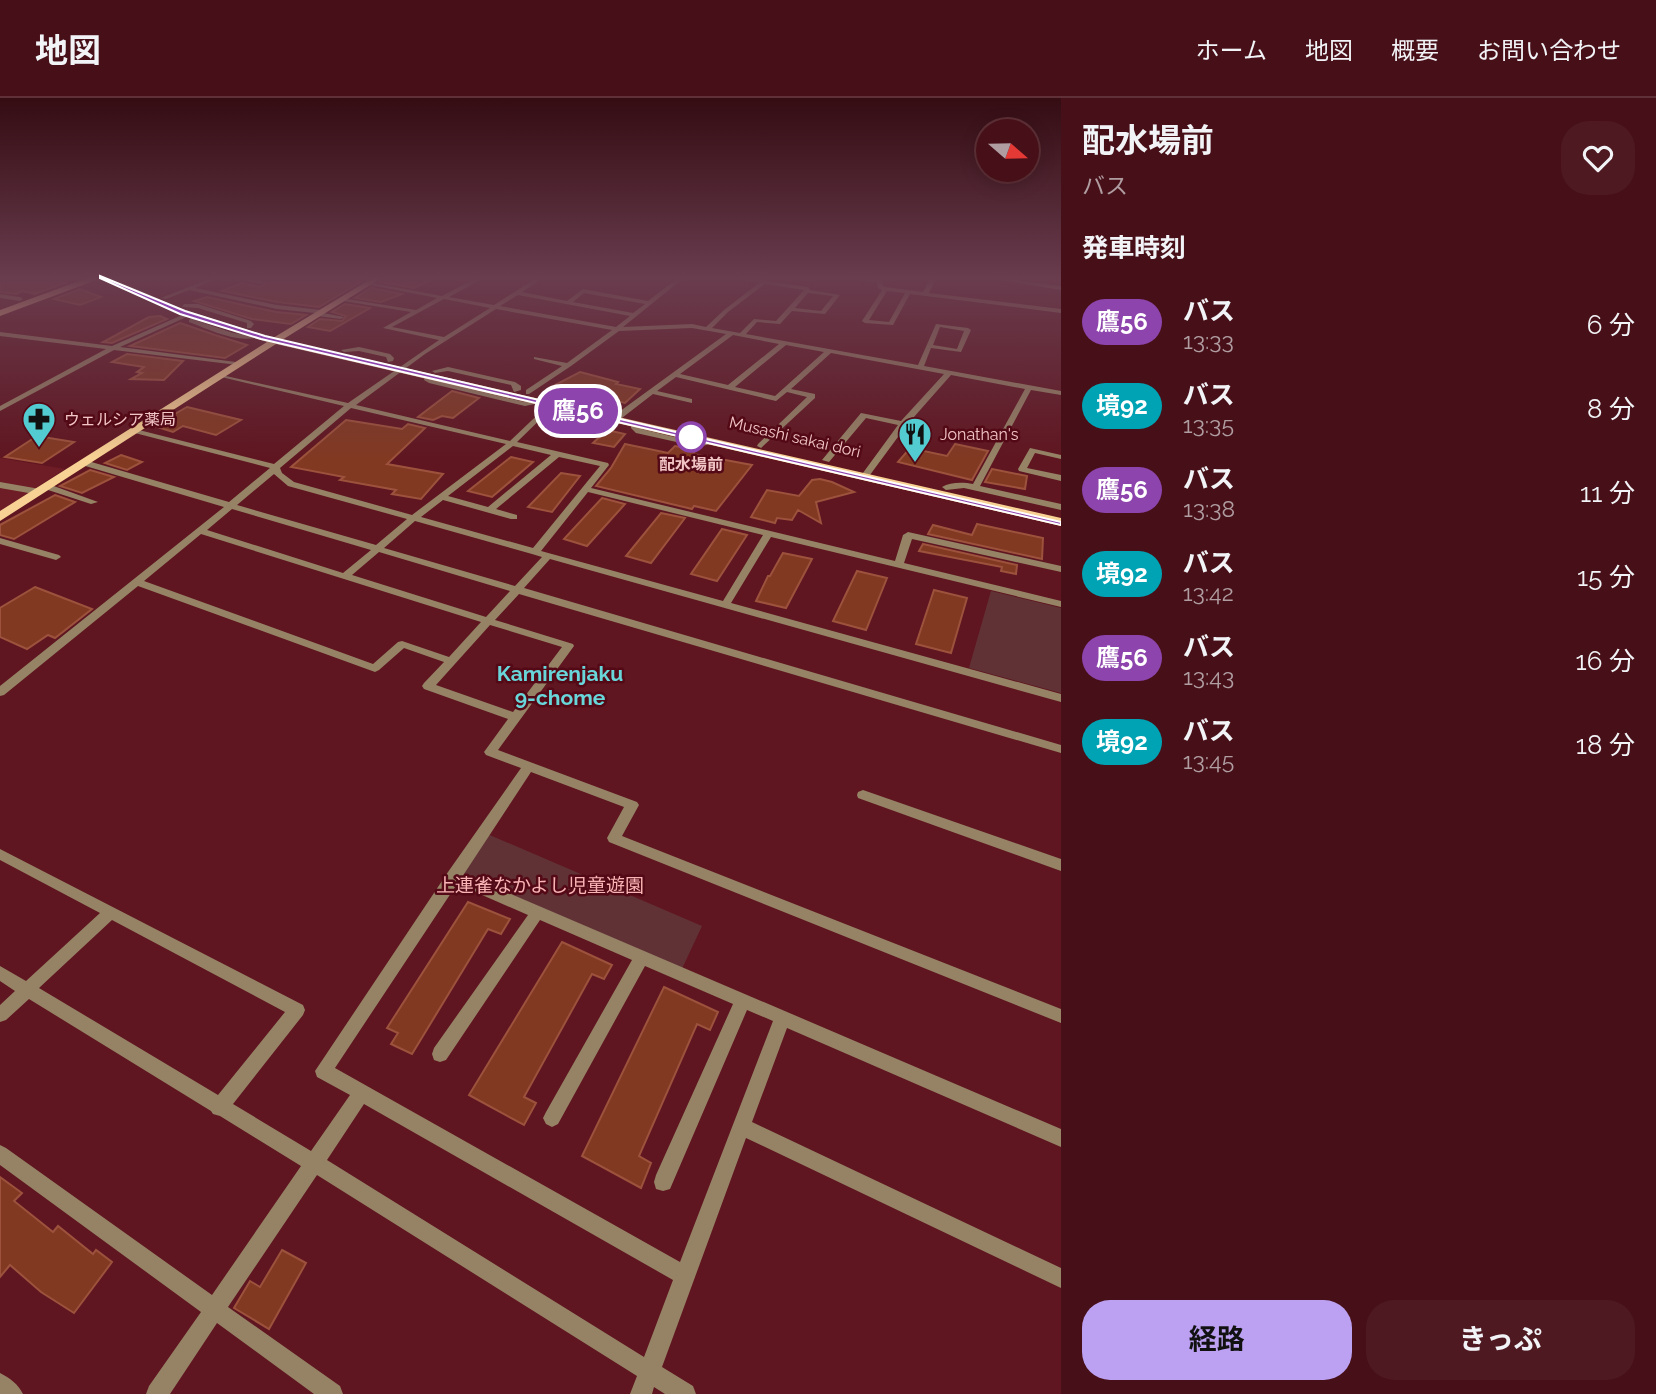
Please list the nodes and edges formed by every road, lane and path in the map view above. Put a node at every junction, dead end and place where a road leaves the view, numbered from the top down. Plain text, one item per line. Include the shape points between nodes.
1 (28, 337) edge
2 (135, 337) edge
3 (272, 337) edge
4 (442, 337) edge
5 (606, 337) edge
6 (726, 337) edge
7 (755, 337) edge
8 (933, 337) edge
9 (965, 337) edge
10 (277, 338) junction
11 (445, 338) joint
12 (784, 343) junction
13 (929, 346) junction
14 (114, 348) junction
15 (829, 351) junction
16 (536, 358) dead end
17 (236, 364) junction
18 (398, 365) junction
19 (569, 365) junction
20 (920, 368) junction
21 (431, 373) junction
22 (948, 373) junction
23 (219, 374) junction
24 (675, 375) junction
25 (1030, 387) junction
26 (729, 388) junction
27 (786, 390) junction
28 (529, 392) junction
29 (652, 392) junction
30 (1061, 393) edge
31 (690, 401) dead end
32 (545, 403) junction
33 (349, 406) junction
34 (0, 409) edge
35 (619, 416) junction
36 (903, 424) junction
37 (134, 429) junction
38 (511, 443) junction
39 (761, 446) junction
40 (780, 450) junction
41 (558, 454) junction
42 (1061, 457) edge
43 (826, 460) junction
44 (85, 463) junction
45 (811, 465) junction
46 (277, 471) junction
47 (867, 474) junction
48 (1061, 478) edge
49 (260, 480) joint
50 (0, 485) edge
51 (946, 487) junction
52 (975, 488) junction
53 (44, 489) junction
54 (585, 489) junction
55 (441, 497) junction
56 (94, 502) dead end
57 (231, 505) junction
58 (1061, 507) edge
59 (490, 510) junction
60 (1061, 514) edge
61 (0, 517) edge
62 (514, 517) dead end
63 (414, 518) junction
64 (1061, 522) edge
65 (200, 531) junction
66 (769, 533) junction
67 (0, 541) edge
68 (378, 548) junction
69 (535, 552) junction
70 (548, 556) junction
71 (56, 557) dead end
72 (900, 565) junction
73 (1061, 569) edge
74 (344, 576) junction
75 (137, 582) junction
76 (516, 590) junction
77 (1061, 604) edge
78 (725, 605) junction
79 (488, 621) junction
80 (451, 661) junction
81 (0, 692) edge
82 (1061, 698) edge
83 (515, 717) junction
84 (1061, 749) edge
85 (529, 766) junction
86 (863, 795) dead end
87 (0, 854) edge
88 (1061, 865) edge
89 (453, 876) junction
90 (538, 912) junction
91 (109, 914) junction
92 (642, 957) junction
93 (0, 973) edge
94 (27, 990) junction
95 (743, 1001) junction
96 (0, 1014) edge
97 (1061, 1016) edge
98 (782, 1018) junction
99 (440, 1054) dead end
100 (361, 1094) junction
101 (219, 1108) junction
102 (552, 1118) dead end
103 (742, 1127) junction
104 (1061, 1138) edge
105 (0, 1154) edge
106 (314, 1163) junction
107 (663, 1182) dead end
108 (685, 1276) junction
109 (1061, 1278) edge
110 (213, 1309) junction
111 (649, 1372) junction
112 (0, 1384) edge
113 (12, 1394) edge
114 (157, 1394) edge
115 (332, 1394) edge
116 (641, 1394) edge
117 (685, 1394) edge

1 - 14 street
2 - 14 street
3 - 10 main road, Musashi sakai dori
4 - 11 street
5 - 19 street
6 - 24 street
7 - 12 street
8 - 13 street
9 - 13 street via 959,351
10 - 17 main road
10 - 18 main road, Musashi sakai dori
10 - 18 main road, Musashi sakai dori
11 - 18 street
12 - 15 street
12 - 26 street
13 - 20 street
14 - 17 street
14 - 34 street
15 - 20 street
15 - 27 street
16 - 19 street
17 - 23 main road
18 - 21 main road, Musashi sakai dori
18 - 33 street
19 - 28 street
20 - 22 street
21 - 28 main road, Musashi sakai dori
21 - 32 main road, Musashi sakai dori
22 - 25 street
22 - 36 street
23 - 33 street
23 - 37 main road
24 - 26 street
24 - 29 street
25 - 30 street
25 - 52 street
26 - 27 street via 776,399
27 - 39 street via 812,396
28 - 35 main road, Musashi sakai dori
29 - 31 street
29 - 35 street
32 - 35 main road, Musashi sakai dori
32 - 38 street
33 - 38 street
33 - 46 street
35 - 39 main road, Musashi sakai dori
35 - 45 main road, Musashi sakai dori via 635,424
36 - 43 street via 864,415
36 - 47 street
37 - 44 main road
37 - 46 street
38 - 41 street
38 - 55 street
39 - 40 main road, Musashi sakai dori
40 - 43 main road, Musashi sakai dori
40 - 45 main road via 818,464
41 - 54 street via 605,466
41 - 59 street
42 - 48 street via 1034,450 1022,469
43 - 47 main road, Musashi sakai dori
44 - 53 main road
44 - 57 street
45 - 47 main road, Musashi sakai dori
46 - 49 street
46 - 63 street via 291,484
47 - 51 main road, Musashi sakai dori
47 - 64 main road, Musashi sakai dori
49 - 57 street
50 - 53 street
51 - 52 street
51 - 60 main road, Musashi sakai dori
52 - 58 street
53 - 56 street
53 - 61 main road
54 - 66 street
54 - 69 street
55 - 59 street
55 - 63 street
57 - 65 street
57 - 68 street
59 - 62 street
63 - 68 street
63 - 69 street
65 - 74 street
65 - 75 street
66 - 72 street
66 - 78 street
67 - 71 street
68 - 74 street
68 - 76 street
69 - 70 street
70 - 76 street
70 - 78 street
72 - 73 street via 908,534
72 - 77 street
74 - 79 street
75 - 80 street via 375,668 402,644
75 - 81 street
76 - 79 street
76 - 84 street
78 - 82 street
79 - 80 street
79 - 83 street via 569,646
80 - 83 street via 428,686
83 - 85 street via 490,752
85 - 89 street
85 - 97 street via 632,805 614,838
86 - 88 street
87 - 91 street
89 - 90 street
89 - 100 street via 323,1071
90 - 92 street
90 - 99 street
91 - 94 street
91 - 101 street via 297,1010
92 - 95 street
92 - 102 street
93 - 94 street
94 - 96 street
94 - 101 street
95 - 98 street
95 - 107 street
98 - 103 street
98 - 104 street
100 - 106 street
100 - 108 street
101 - 106 street
103 - 108 street
103 - 109 street
105 - 110 street
106 - 110 street
106 - 111 street
108 - 111 street
110 - 114 street
110 - 115 street
111 - 116 street
111 - 117 street
112 - 113 street

